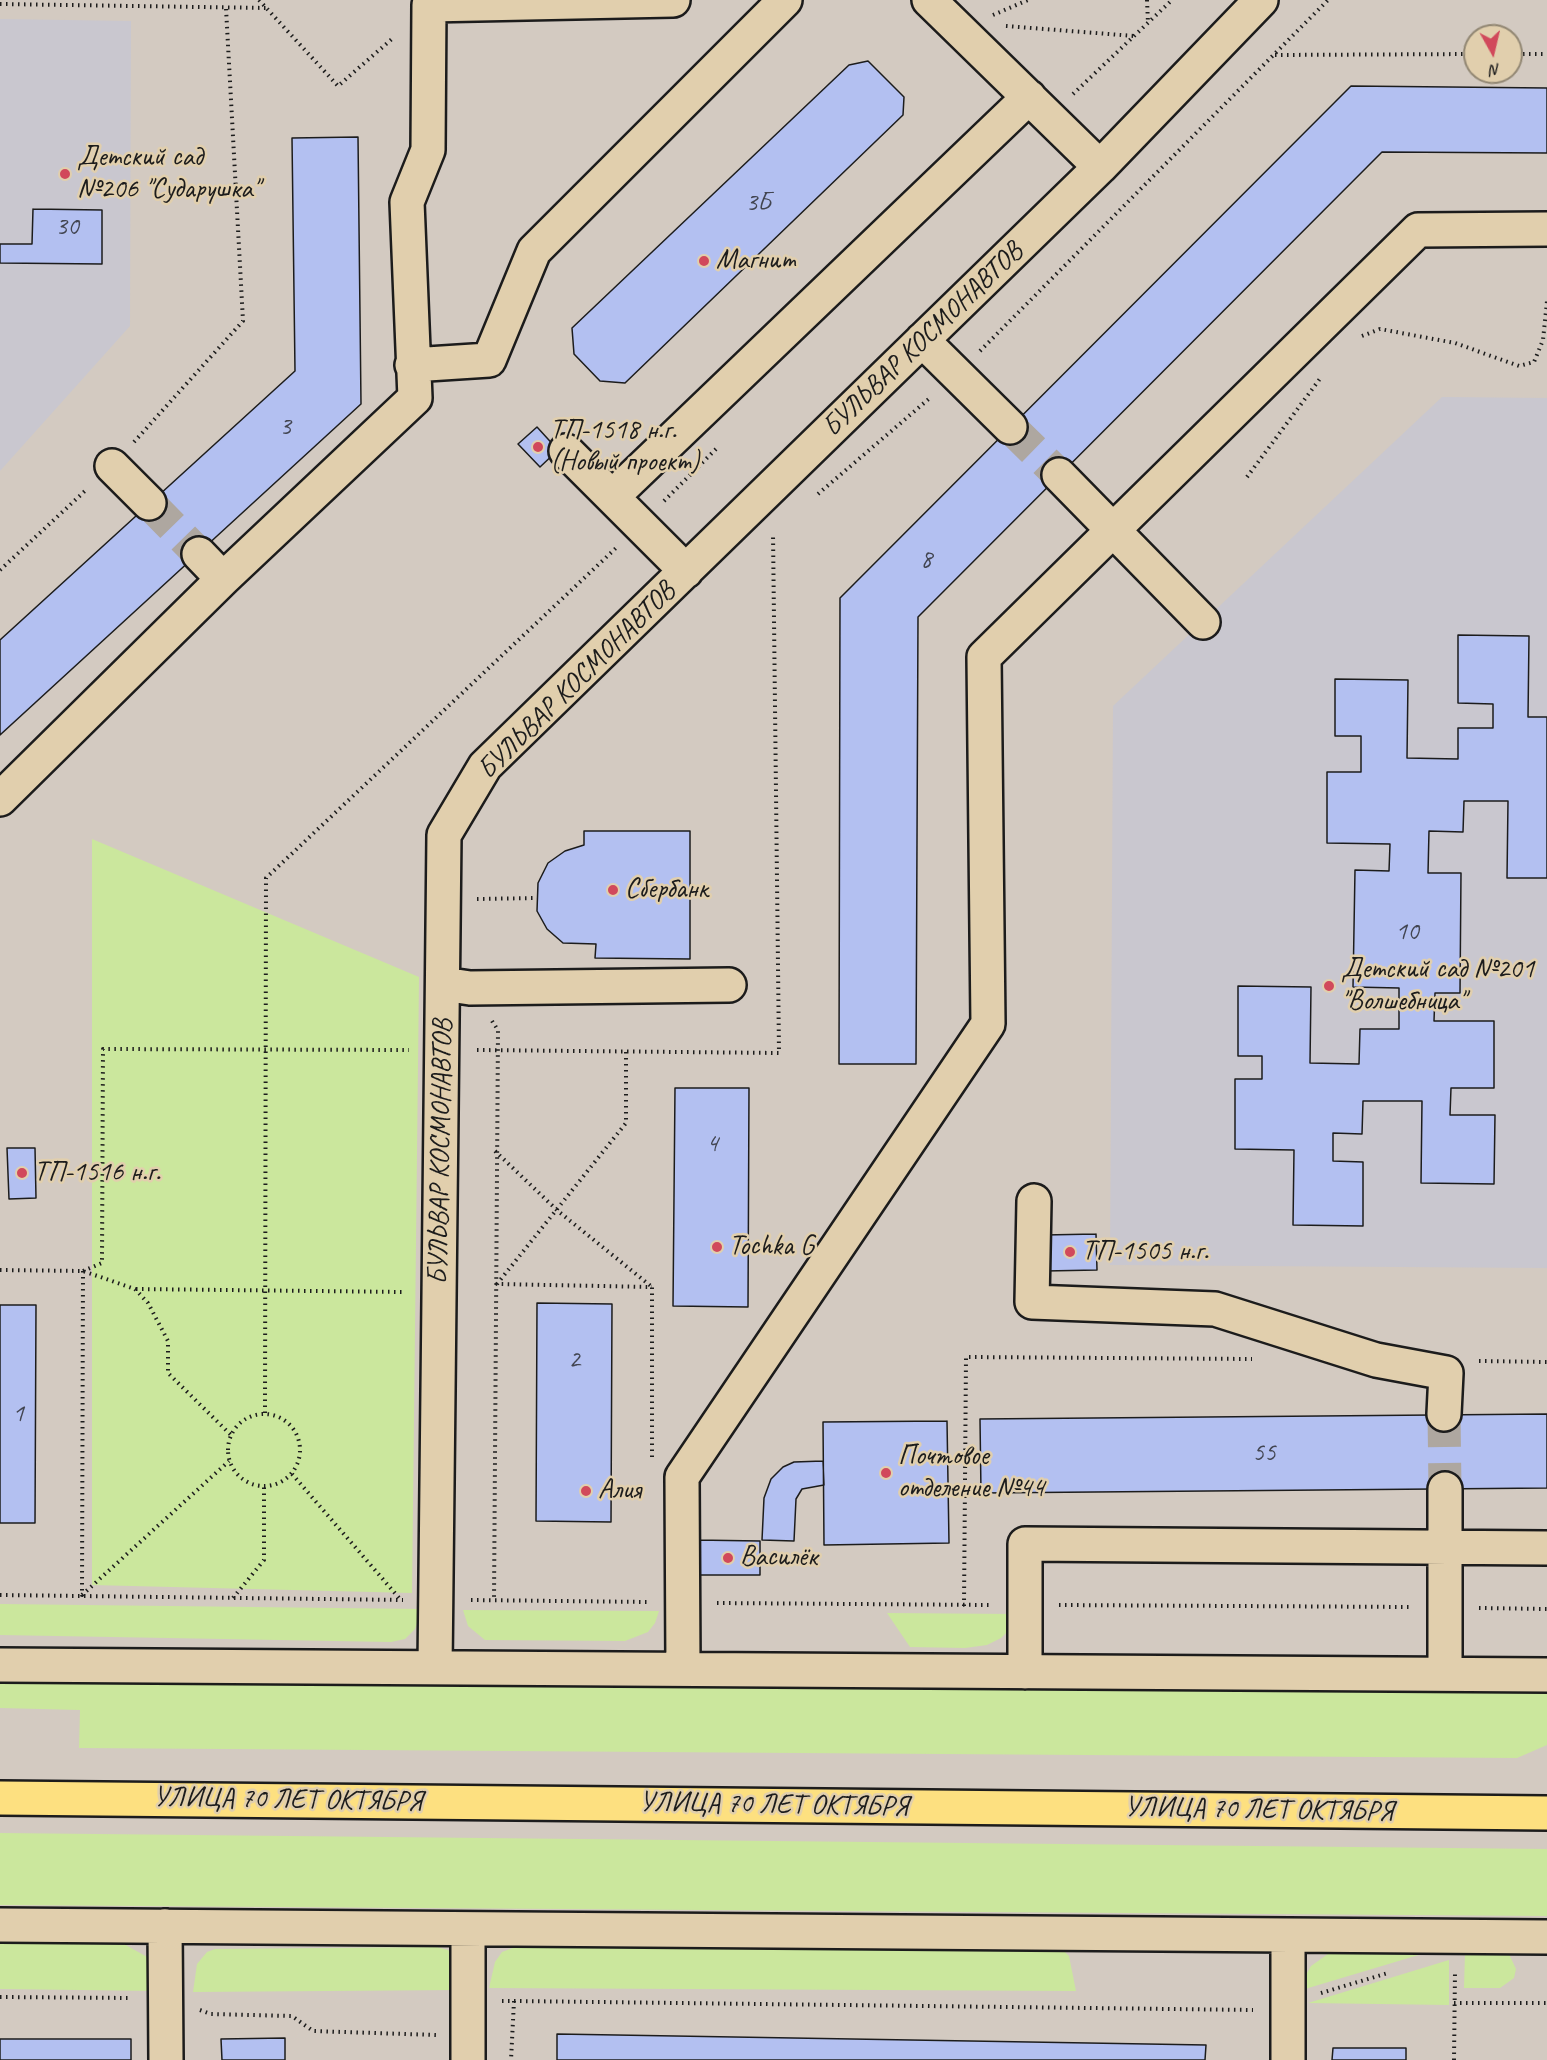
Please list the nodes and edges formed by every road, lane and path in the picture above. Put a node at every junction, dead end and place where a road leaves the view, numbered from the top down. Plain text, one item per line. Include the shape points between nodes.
1 (52, 0) edge
2 (259, 0) edge
3 (673, 0) edge
4 (776, 0) edge
5 (785, 0) edge
6 (809, 0) edge
7 (929, 0) edge
8 (1147, 0) edge
9 (1172, 0) edge
10 (1261, 0) edge
11 (1328, 0) edge
12 (0, 4) edge
13 (47, 5) junction
14 (429, 5) junction
15 (226, 8) junction
16 (267, 8) junction
17 (1148, 23) junction
18 (995, 25) dead end
19 (1134, 36) junction
20 (1463, 54) edge
21 (1523, 54) edge
22 (1547, 54) edge
23 (1274, 55) junction
24 (1074, 93) dead end
25 (1029, 97) junction
26 (1101, 167) junction
27 (1547, 229) edge
28 (1547, 301) edge
29 (922, 340) junction
30 (1354, 340) dead end
31 (412, 365) junction
32 (1325, 373) dead end
33 (957, 374) junction
34 (1010, 427) tunnel mouth
35 (566, 451) dead end
36 (112, 466) junction
37 (1059, 475) tunnel mouth
38 (1247, 477) dead end
39 (817, 495) dead end
40 (612, 497) junction
41 (150, 503) tunnel mouth
42 (1111, 530) junction
43 (765, 540) dead end
44 (199, 554) tunnel mouth
45 (0, 570) edge
46 (686, 571) junction
47 (223, 579) junction
48 (1203, 622) dead end
49 (0, 799) edge
50 (266, 878) dead end
51 (537, 898) dead end
52 (472, 899) dead end
53 (729, 985) dead end
54 (457, 986) junction
55 (442, 1050) junction
56 (497, 1050) junction
57 (267, 1051) junction
58 (626, 1052) junction
59 (495, 1151) junction
60 (1034, 1201) dead end
61 (558, 1210) junction
62 (0, 1270) edge
63 (83, 1271) junction
64 (497, 1284) junction
65 (652, 1287) junction
66 (135, 1289) junction
67 (264, 1289) junction
68 (407, 1293) dead end
69 (966, 1357) dead end
70 (265, 1413) junction
71 (1444, 1414) tunnel mouth
72 (231, 1435) junction
73 (229, 1461) junction
74 (652, 1462) dead end
75 (292, 1474) junction
76 (264, 1486) junction
77 (1445, 1489) tunnel mouth
78 (1446, 1548) junction
79 (1547, 1548) edge
80 (652, 1590) dead end
81 (0, 1595) edge
82 (82, 1595) junction
83 (400, 1600) dead end
84 (494, 1601) dead end
85 (667, 1602) junction
86 (964, 1605) junction
87 (1024, 1605) junction
88 (1445, 1607) junction
89 (1547, 1609) edge
90 (0, 1665) edge
91 (435, 1668) junction
92 (683, 1669) junction
93 (1026, 1672) junction
94 (1445, 1674) junction
95 (1547, 1675) edge
96 (0, 1798) edge
97 (1547, 1813) edge
98 (0, 1925) edge
99 (165, 1926) junction
100 (468, 1929) junction
101 (1288, 1935) junction
102 (1547, 1937) edge
103 (1455, 1962) dead end
104 (1400, 1969) dead end
105 (0, 1997) edge
106 (166, 1998) junction
107 (468, 2001) junction
108 (513, 2001) junction
109 (1288, 2002) junction
110 (1454, 2003) junction
111 (1547, 2003) edge
112 (165, 2060) edge
113 (468, 2060) edge
114 (511, 2060) edge
115 (1288, 2060) edge
116 (1454, 2060) edge

1 - 13 path
2 - 16 path
3 - 14 street
4 - 5 street
5 - 6 street
5 - 31 street via 534,251 489,360
7 - 25 street
8 - 17 path
9 - 17 path
10 - 26 street, БУЛЬВАР КОСМОНАВТОВ
11 - 23 path
12 - 13 path
13 - 15 path
14 - 16 path via 338,86
14 - 31 street via 428,150 407,202
15 - 16 path
15 - 36 path via 243,321
17 - 19 path
18 - 19 path
19 - 24 path
20 - 23 path
21 - 22 path
23 - 33 path
25 - 26 street
25 - 40 street
26 - 29 street, БУЛЬВАР КОСМОНАВТОВ
27 - 42 street via 1418,231
28 - 30 path via 1543,340 1534,362 1518,366 1455,343 1380,329
29 - 33 street
29 - 46 street, БУЛЬВАР КОСМОНАВТОВ
31 - 47 street via 415,398
32 - 38 path
33 - 34 street
33 - 39 path
35 - 40 street
36 - 41 street
36 - 45 path
37 - 42 street
40 - 46 street
42 - 48 street
42 - 85 street via 984,657 988,1024 682,1477
43 - 58 path via 773,532 780,1053
44 - 47 street
46 - 54 street, БУЛЬВАР КОСМОНАВТОВ via 485,766 444,835
47 - 49 street
50 - 57 path
51 - 52 path
53 - 54 street
54 - 55 street, БУЛЬВАР КОСМОНАВТОВ
54 - 56 path via 498,1030
55 - 56 path
55 - 57 path
55 - 91 street, БУЛЬВАР КОСМОНАВТОВ
56 - 58 path
56 - 59 path
57 - 63 path via 103,1049 102,1263
57 - 67 path
58 - 61 path via 626,1123
59 - 61 path
59 - 64 path
60 - 71 street via 1032,1302 1215,1309 1376,1360 1446,1373
61 - 64 path
61 - 65 path
62 - 63 path
63 - 66 path
63 - 82 path
64 - 65 path
64 - 84 path
65 - 74 path
66 - 67 path
66 - 72 path via 148,1303 168,1341 168,1373
67 - 68 path
67 - 70 path
69 - 86 path
70 - 72 path via 244,1419
70 - 75 path via 287,1420 300,1440 301,1452
72 - 73 path
73 - 76 path via 243,1479
73 - 82 path
75 - 76 path
75 - 83 path
76 - 82 path via 264,1560 233,1598
77 - 78 street
78 - 79 street
78 - 87 street via 1025,1544
78 - 88 street
80 - 85 path
81 - 82 path
85 - 86 path
85 - 92 street
86 - 87 path
87 - 88 path
87 - 93 street
88 - 89 path
88 - 94 street
90 - 91 street
91 - 92 street
92 - 93 street
93 - 94 street
94 - 95 street
96 - 97 main road, УЛИЦА 70 ЛЕТ ОКТЯБРЯ
98 - 99 street
99 - 100 street
99 - 106 street
100 - 101 street
100 - 107 street
101 - 102 street
101 - 109 street
103 - 110 path
104 - 109 path
105 - 106 path
106 - 107 path via 211,2014 292,2016 313,2031 453,2035
106 - 112 street
107 - 108 path
107 - 113 street
108 - 109 path via 1272,2010
108 - 114 path
109 - 115 street
110 - 111 path
110 - 116 path

